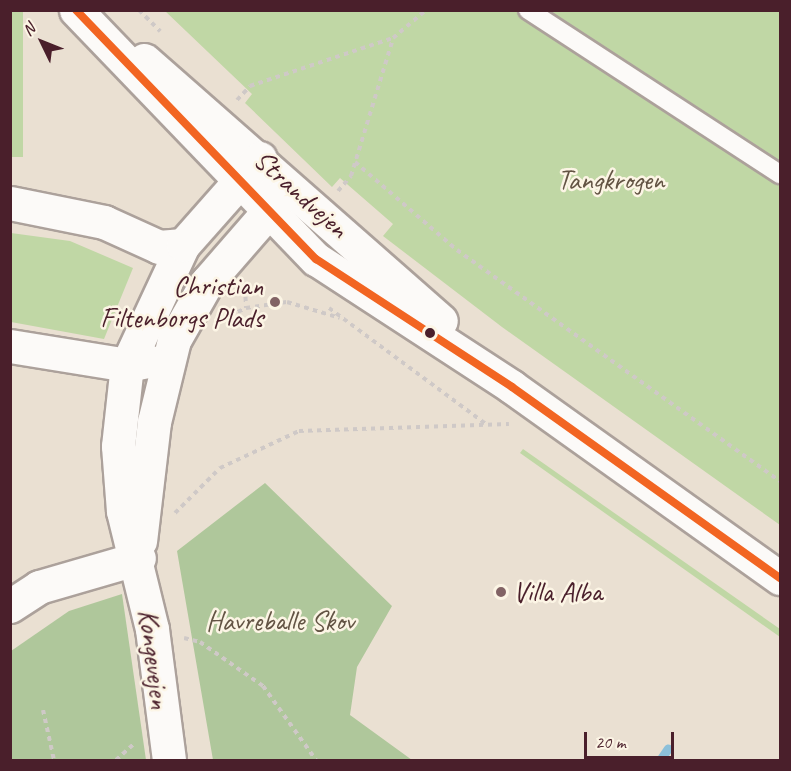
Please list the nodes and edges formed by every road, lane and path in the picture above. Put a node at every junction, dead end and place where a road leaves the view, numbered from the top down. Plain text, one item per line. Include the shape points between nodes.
1 (76, 10) edge
2 (82, 10) edge
3 (426, 10) edge
4 (528, 10) edge
5 (393, 38) junction
6 (235, 102) dead end
7 (260, 158) junction
8 (355, 162) junction
9 (780, 174) edge
10 (238, 182) junction
11 (291, 186) junction
12 (333, 196) dead end
13 (10, 203) edge
14 (267, 213) junction
15 (183, 245) junction
16 (242, 283) dead end
17 (324, 304) dead end
18 (246, 308) junction
19 (340, 318) junction
20 (212, 325) dead end
21 (174, 340) junction
22 (10, 346) edge
23 (127, 365) junction
24 (512, 387) junction
25 (780, 481) edge
26 (139, 558) junction
27 (780, 578) edge
28 (10, 606) edge
29 (152, 629) junction
30 (43, 710) dead end
31 (54, 760) edge
32 (169, 760) edge
33 (316, 760) edge

1 - 10 street, Strandvejen
2 - 7 street, Strandvejen
3 - 5 path
4 - 9 lane
5 - 6 path via 250,86
5 - 8 path
7 - 10 street
7 - 11 street, Strandvejen
8 - 12 path
8 - 25 path via 458,250
10 - 14 street, Strandvejen
10 - 15 street
11 - 14 street
11 - 24 street, Strandvejen
13 - 15 street via 104,222 159,248
14 - 21 street via 207,282
14 - 24 street, Strandvejen via 316,259
15 - 23 street via 155,293
16 - 18 path
17 - 19 path
18 - 19 path via 287,302
18 - 20 path
19 - 26 path via 487,426 357,425 299,431 266,443 220,468
21 - 23 street via 147,362
21 - 26 street via 154,422
22 - 23 street
23 - 26 street via 118,446 123,511
24 - 27 street, Strandvejen
26 - 28 street via 39,587
26 - 29 street, Kongevejen
29 - 32 street, Kongevejen
29 - 33 path via 200,642 263,686
30 - 31 path

